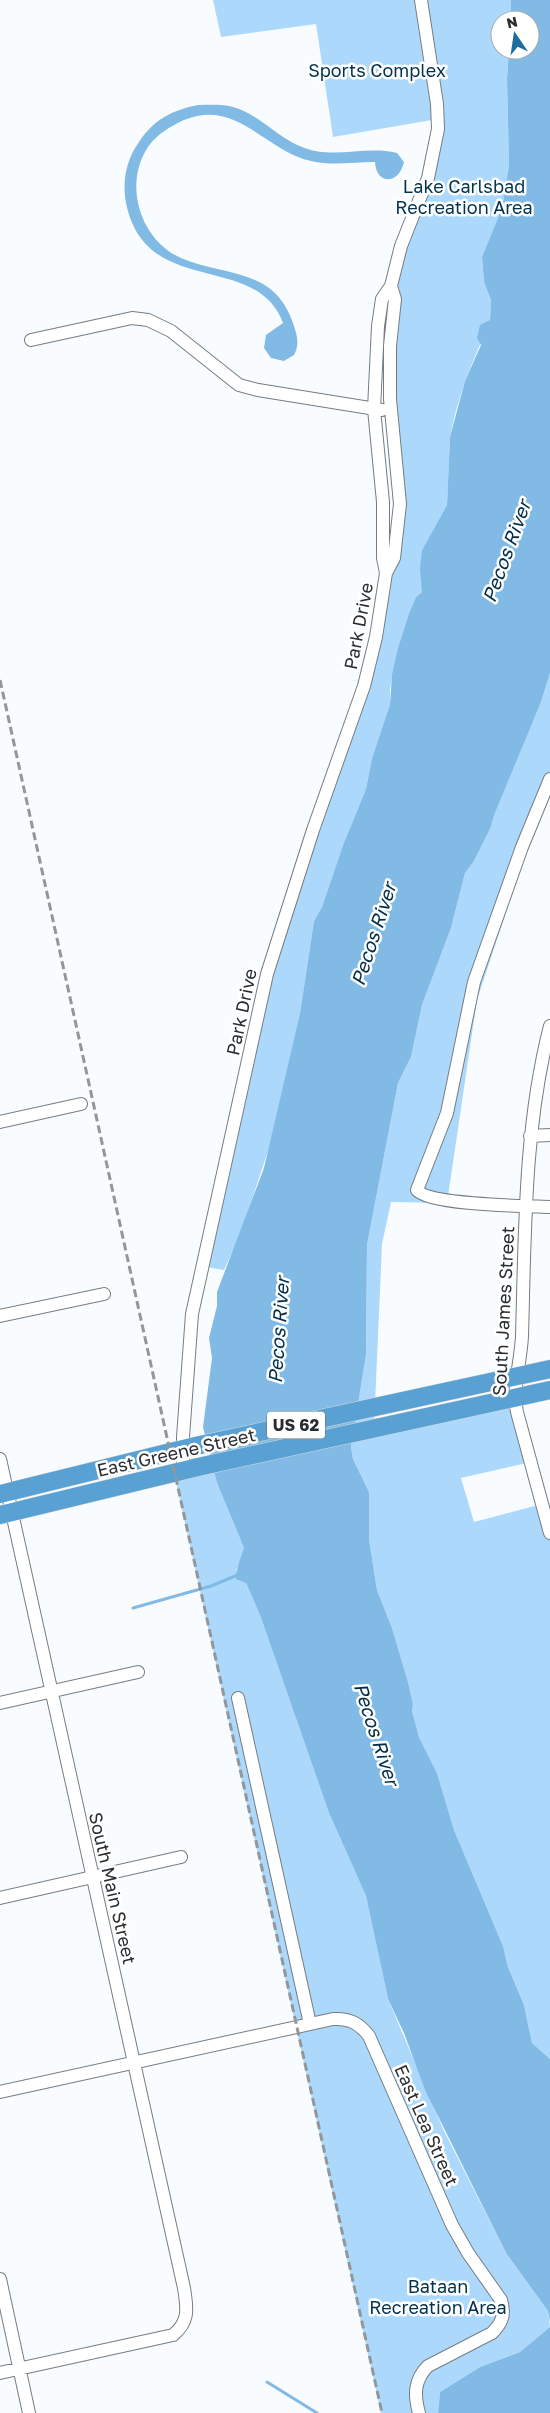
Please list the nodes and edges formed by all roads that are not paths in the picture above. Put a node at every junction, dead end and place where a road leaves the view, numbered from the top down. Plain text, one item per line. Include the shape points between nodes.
1 (421, 0) edge
2 (391, 286) junction
3 (31, 340) dead end
4 (374, 408) junction
5 (390, 411) junction
6 (386, 573) junction
7 (550, 779) edge
8 (550, 1026) edge
9 (81, 1104) dead end
10 (0, 1122) edge
11 (550, 1135) edge
12 (530, 1136) junction
13 (526, 1206) junction
14 (550, 1207) edge
15 (104, 1294) dead end
16 (0, 1316) edge
17 (550, 1369) edge
18 (519, 1376) junction
19 (550, 1390) edge
20 (515, 1397) junction
21 (190, 1447) junction
22 (0, 1459) edge
23 (183, 1470) junction
24 (4, 1494) edge
25 (6, 1514) edge
26 (550, 1533) edge
27 (138, 1672) dead end
28 (51, 1691) junction
29 (238, 1698) dead end
30 (0, 1703) edge
31 (181, 1857) dead end
32 (92, 1877) junction
33 (0, 1898) edge
34 (310, 2024) junction
35 (133, 2062) junction
36 (0, 2092) edge
37 (0, 2279) edge
38 (20, 2369) junction
39 (0, 2373) edge
40 (29, 2413) edge
41 (419, 2413) edge

1 - 2 street, Park Drive via 437,104 437,142
2 - 4 street, Park Drive via 382,299 378,326
2 - 5 street, Park Drive via 395,299 390,346
3 - 4 street via 138,317 171,331 239,385
4 - 5 street
4 - 6 street, Park Drive
5 - 6 street, Park Drive via 400,504 394,558
6 - 21 street, Park Drive via 364,686 267,974 196,1290 188,1344
7 - 13 street via 474,982 447,1114 417,1190 424,1196 446,1200
8 - 12 street, South James Street via 540,1064
9 - 10 street
11 - 12 street
12 - 13 street, South James Street
13 - 14 street
13 - 18 street, South James Street
15 - 16 street
17 - 18 highway, East Greene Street / US 62
18 - 20 street, South James Street
18 - 21 highway, East Greene Street / US 62
19 - 20 highway, East Greene Street / US 62
20 - 23 highway, East Greene Street / US 62
20 - 26 street, South James Street
21 - 23 street, Park Drive
21 - 24 highway, East Greene Street / US 62
22 - 24 street, South Main Street
23 - 25 highway, East Greene Street / US 62
24 - 25 street, South Main Street
25 - 28 street, South Main Street
27 - 28 street
28 - 30 street
28 - 32 street, South Main Street
29 - 34 street
31 - 32 street
32 - 33 street
32 - 35 street, South Main Street
34 - 35 street, East Lea Street
34 - 41 street, East Lea Street via 345,2018 361,2026 369,2036 452,2225 501,2300 501,2324 492,2333 428,2366 420,2374 415,2399
35 - 36 street, East Lea Street
35 - 38 street, South Main Street via 184,2288 187,2314 184,2325 173,2334
37 - 38 street
38 - 39 street
38 - 40 street

